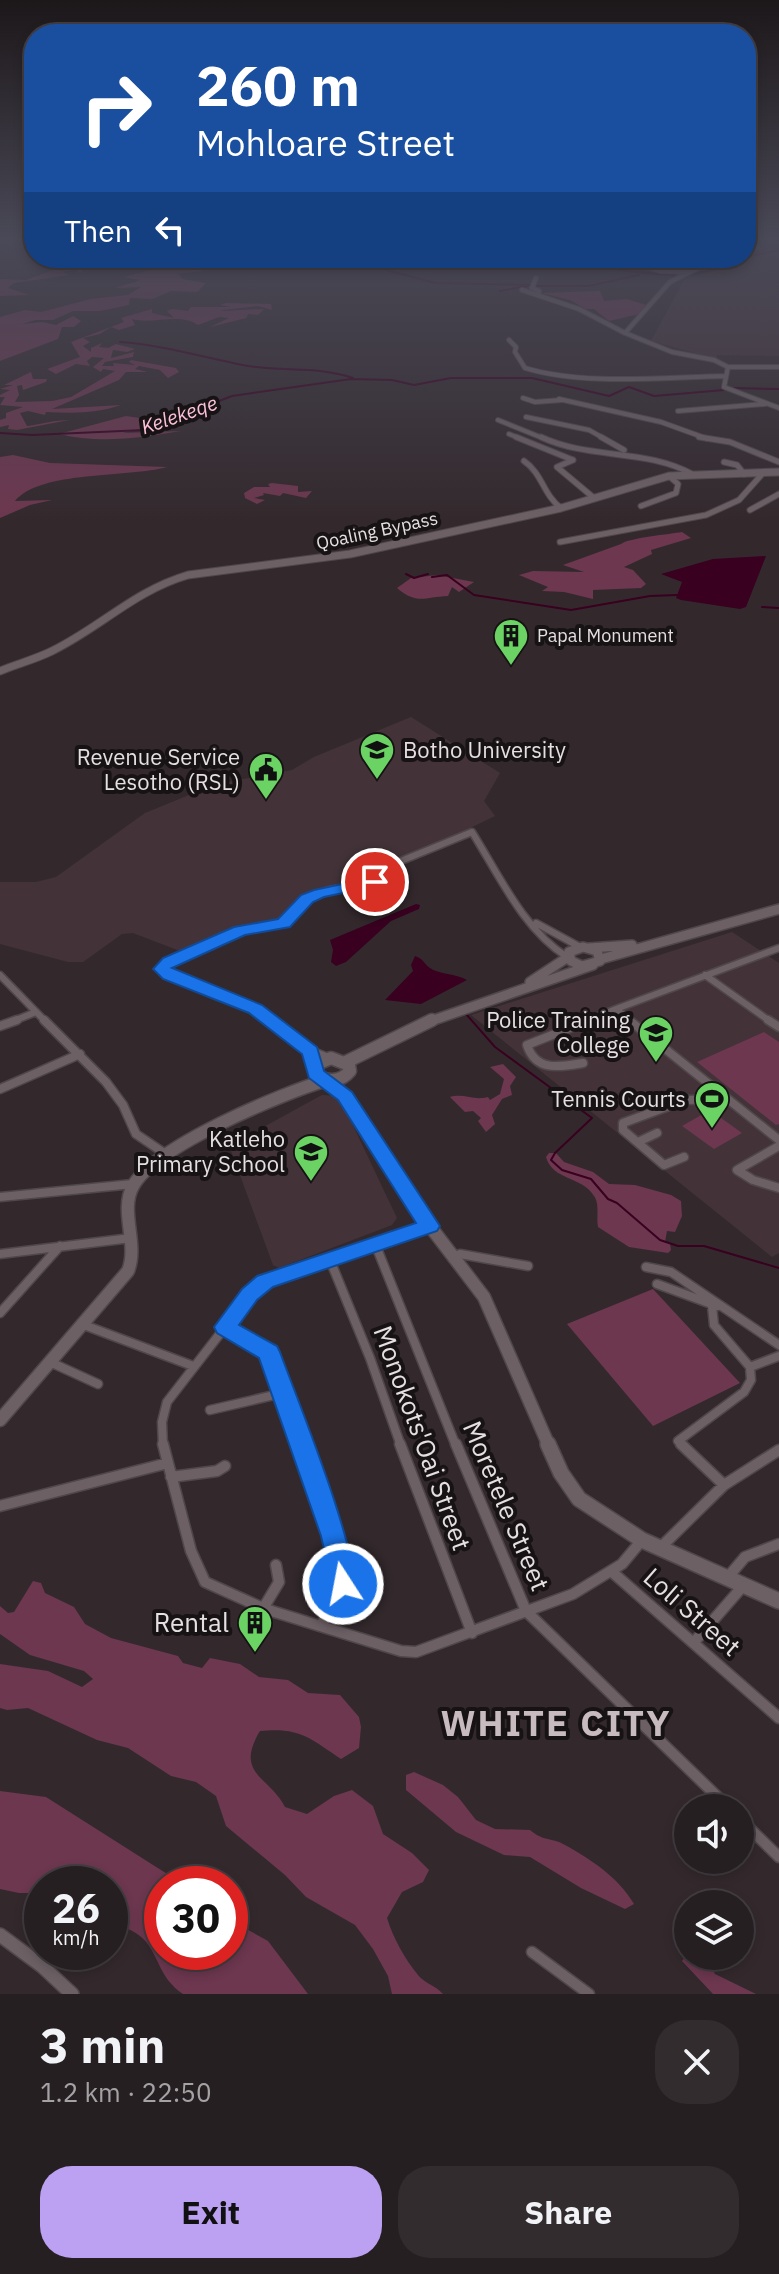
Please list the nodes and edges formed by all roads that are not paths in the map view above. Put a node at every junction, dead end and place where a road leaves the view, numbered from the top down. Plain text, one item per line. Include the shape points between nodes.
1 (628, 334) edge
2 (509, 340) dead end
3 (728, 367) junction
4 (779, 367) edge
5 (726, 376) junction
6 (523, 398) dead end
7 (765, 404) junction
8 (779, 408) edge
9 (678, 411) dead end
10 (526, 417) dead end
11 (498, 420) dead end
12 (509, 434) dead end
13 (556, 443) junction
14 (542, 447) junction
15 (624, 452) junction
16 (524, 461) dead end
17 (724, 462) dead end
18 (779, 462) edge
19 (779, 472) edge
20 (763, 473) junction
21 (744, 474) junction
22 (694, 475) junction
23 (669, 476) junction
24 (779, 494) edge
25 (594, 498) junction
26 (641, 506) dead end
27 (561, 508) junction
28 (750, 510) dead end
29 (560, 542) dead end
30 (0, 671) edge
31 (779, 909) edge
32 (526, 914) junction
33 (712, 929) junction
34 (584, 948) junction
35 (779, 948) edge
36 (564, 955) junction
37 (597, 962) junction
38 (0, 975) edge
39 (705, 975) junction
40 (496, 999) junction
41 (616, 1009) junction
42 (36, 1012) junction
43 (0, 1026) edge
44 (779, 1027) edge
45 (311, 1051) junction
46 (80, 1054) junction
47 (331, 1058) junction
48 (583, 1063) dead end
49 (315, 1069) junction
50 (347, 1071) junction
51 (328, 1081) junction
52 (300, 1087) junction
53 (0, 1089) edge
54 (345, 1096) junction
55 (727, 1099) junction
56 (657, 1133) dead end
57 (779, 1140) edge
58 (638, 1142) junction
59 (779, 1146) edge
60 (167, 1155) junction
61 (684, 1157) dead end
62 (133, 1184) junction
63 (779, 1188) edge
64 (0, 1197) edge
65 (429, 1226) junction
66 (131, 1238) junction
67 (60, 1246) junction
68 (376, 1246) junction
69 (0, 1254) edge
70 (453, 1256) junction
71 (330, 1260) junction
72 (528, 1266) dead end
73 (646, 1267) dead end
74 (657, 1284) dead end
75 (718, 1305) junction
76 (0, 1313) edge
77 (84, 1325) junction
78 (225, 1327) junction
79 (779, 1345) edge
80 (779, 1356) edge
81 (50, 1362) junction
82 (193, 1366) junction
83 (750, 1367) junction
84 (98, 1384) dead end
85 (283, 1393) junction
86 (210, 1410) dead end
87 (0, 1420) edge
88 (779, 1450) edge
89 (168, 1463) junction
90 (225, 1466) dead end
91 (171, 1477) junction
92 (724, 1485) junction
93 (0, 1506) edge
94 (642, 1540) junction
95 (779, 1544) edge
96 (660, 1548) junction
97 (276, 1565) dead end
98 (611, 1571) junction
99 (728, 1577) junction
100 (745, 1584) junction
101 (779, 1601) edge
102 (264, 1607) junction
103 (526, 1611) junction
104 (321, 1625) junction
105 (472, 1633) junction
106 (695, 1641) junction
107 (779, 1718) edge
108 (715, 1794) edge
109 (754, 1833) edge
110 (779, 1857) edge
111 (0, 1935) edge
112 (532, 1952) dead end
113 (72, 1994) edge
114 (589, 1994) edge

1 - 3 street
2 - 5 street via 525,368 545,374
3 - 4 street
3 - 5 street
5 - 7 street via 724,387
6 - 18 street via 561,399 661,422
7 - 8 street
7 - 9 street via 742,410
10 - 15 street via 589,430
11 - 13 street
12 - 14 street
13 - 14 street
13 - 15 street
14 - 25 street via 573,460 557,467
15 - 22 street
16 - 27 street via 538,470 554,505
17 - 21 street via 737,465
19 - 20 main road, Qoaling Bypass
20 - 21 main road, Qoaling Bypass
20 - 29 street via 745,495 697,519
21 - 22 main road, Qoaling Bypass
22 - 23 main road, Qoaling Bypass
23 - 25 main road, Qoaling Bypass
23 - 26 street via 678,484 676,493
24 - 28 street
25 - 27 main road, Qoaling Bypass
27 - 30 main road, Qoaling Bypass via 327,559 174,579 130,600 64,645
31 - 33 main road
32 - 34 street
32 - 36 street
32 - 45 street via 472,832 391,865 375,882 307,899 284,923 240,931 162,969 256,1009
33 - 34 main road
33 - 37 main road
34 - 36 main road
34 - 37 main road via 599,953
35 - 39 street
36 - 37 main road via 577,965
36 - 40 main road via 539,976
37 - 40 main road
38 - 42 street
39 - 41 street
39 - 44 street
40 - 50 main road via 437,1017 380,1046
41 - 48 street via 527,1045 532,1059 550,1069
41 - 55 street
42 - 43 street
42 - 46 street
45 - 47 street
45 - 49 street
46 - 53 street
46 - 60 street via 114,1093 136,1134
47 - 49 main road
47 - 50 main road
49 - 51 main road
49 - 52 main road
50 - 51 main road
50 - 54 main road
51 - 52 main road
51 - 54 main road
52 - 60 main road
54 - 65 main road
55 - 57 street
55 - 58 street via 685,1100 623,1123 623,1130
56 - 58 street
58 - 61 street via 664,1165
59 - 63 street via 737,1170
60 - 62 main road
62 - 64 street
62 - 66 main road via 128,1207
65 - 68 street
65 - 70 main road
66 - 67 street
66 - 77 main road via 133,1263
67 - 69 street
67 - 76 street
68 - 71 street
68 - 103 street, Moretele Street
70 - 72 street
70 - 94 main road via 484,1297 570,1489 587,1507
71 - 78 street via 257,1286
71 - 105 street, Monokots'Oai Street
73 - 75 street via 671,1272
74 - 75 street
75 - 79 street
75 - 83 street via 714,1325
77 - 81 main road
77 - 82 street
78 - 82 street
78 - 85 street via 269,1352
80 - 83 street
81 - 84 street
81 - 87 main road
82 - 89 street via 160,1415
83 - 92 street via 751,1380 744,1392 678,1441
85 - 86 street
85 - 104 street via 334,1536 343,1584
88 - 92 street
89 - 91 street
89 - 93 street
90 - 91 street
91 - 102 street via 207,1584
92 - 96 street
94 - 96 main road
94 - 98 street
95 - 99 street via 745,1557
96 - 99 main road
97 - 102 street via 279,1582
98 - 103 street via 573,1594
98 - 106 street, Loli Street
99 - 100 main road
100 - 101 main road
100 - 106 street
102 - 104 street
103 - 105 street
103 - 108 street, Moretele Street
104 - 105 street via 416,1652
106 - 107 street, Loli Street
109 - 110 street
111 - 113 street
112 - 114 street

